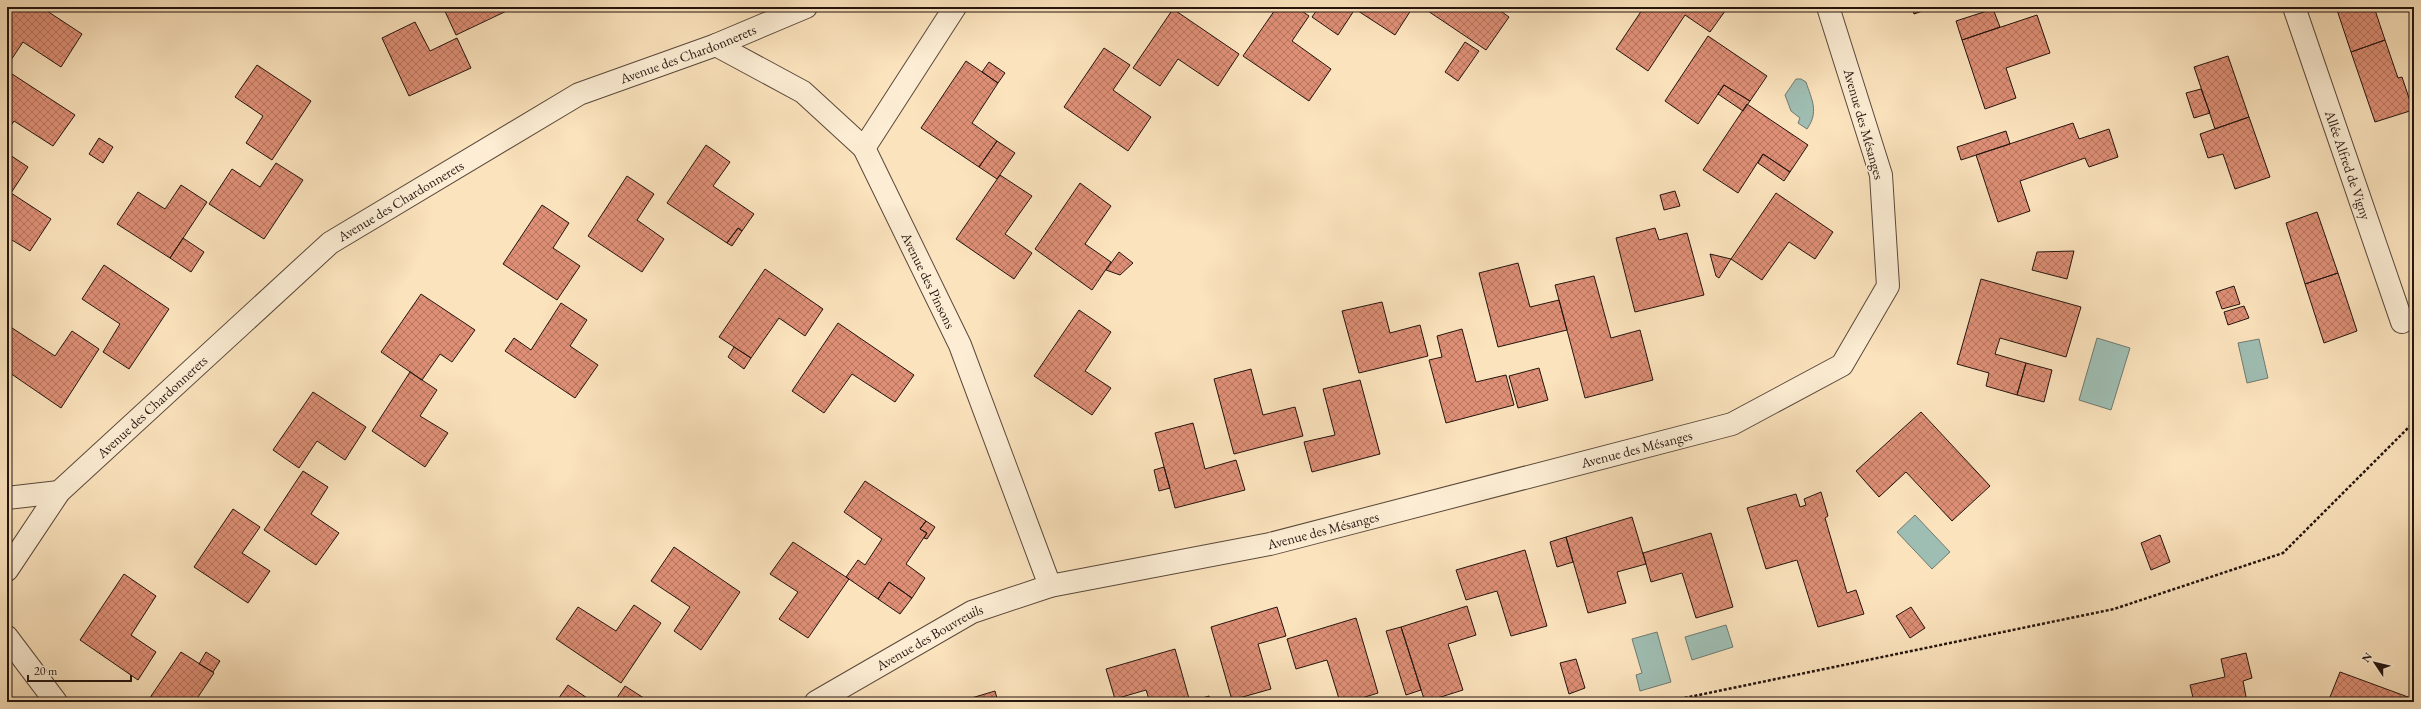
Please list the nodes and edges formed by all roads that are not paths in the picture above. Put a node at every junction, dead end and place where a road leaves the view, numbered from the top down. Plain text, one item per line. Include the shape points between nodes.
1 (806, 7) edge
2 (955, 7) edge
3 (1828, 7) edge
4 (2294, 7) edge
5 (716, 45) junction
6 (864, 148) junction
7 (2402, 322) dead end
8 (59, 492) junction
9 (7, 498) edge
10 (7, 570) edge
11 (1050, 586) junction
12 (7, 637) edge
13 (56, 702) edge
14 (816, 702) edge

1 - 5 street, Avenue des Chardonnerets
2 - 6 street
3 - 11 street, Avenue des Mésanges via 1881,175 1888,286 1842,365 1732,424 1270,544
4 - 7 street, Allée Alfred de Vigny
5 - 6 street, Avenue des Pinsons via 803,92
5 - 8 street, Avenue des Chardonnerets via 579,94 330,243
6 - 11 street, Avenue des Pinsons via 960,345
8 - 9 street
8 - 10 street, Avenue des Chardonnerets
11 - 14 street, Avenue des Bouvreuils via 972,612
12 - 13 street

